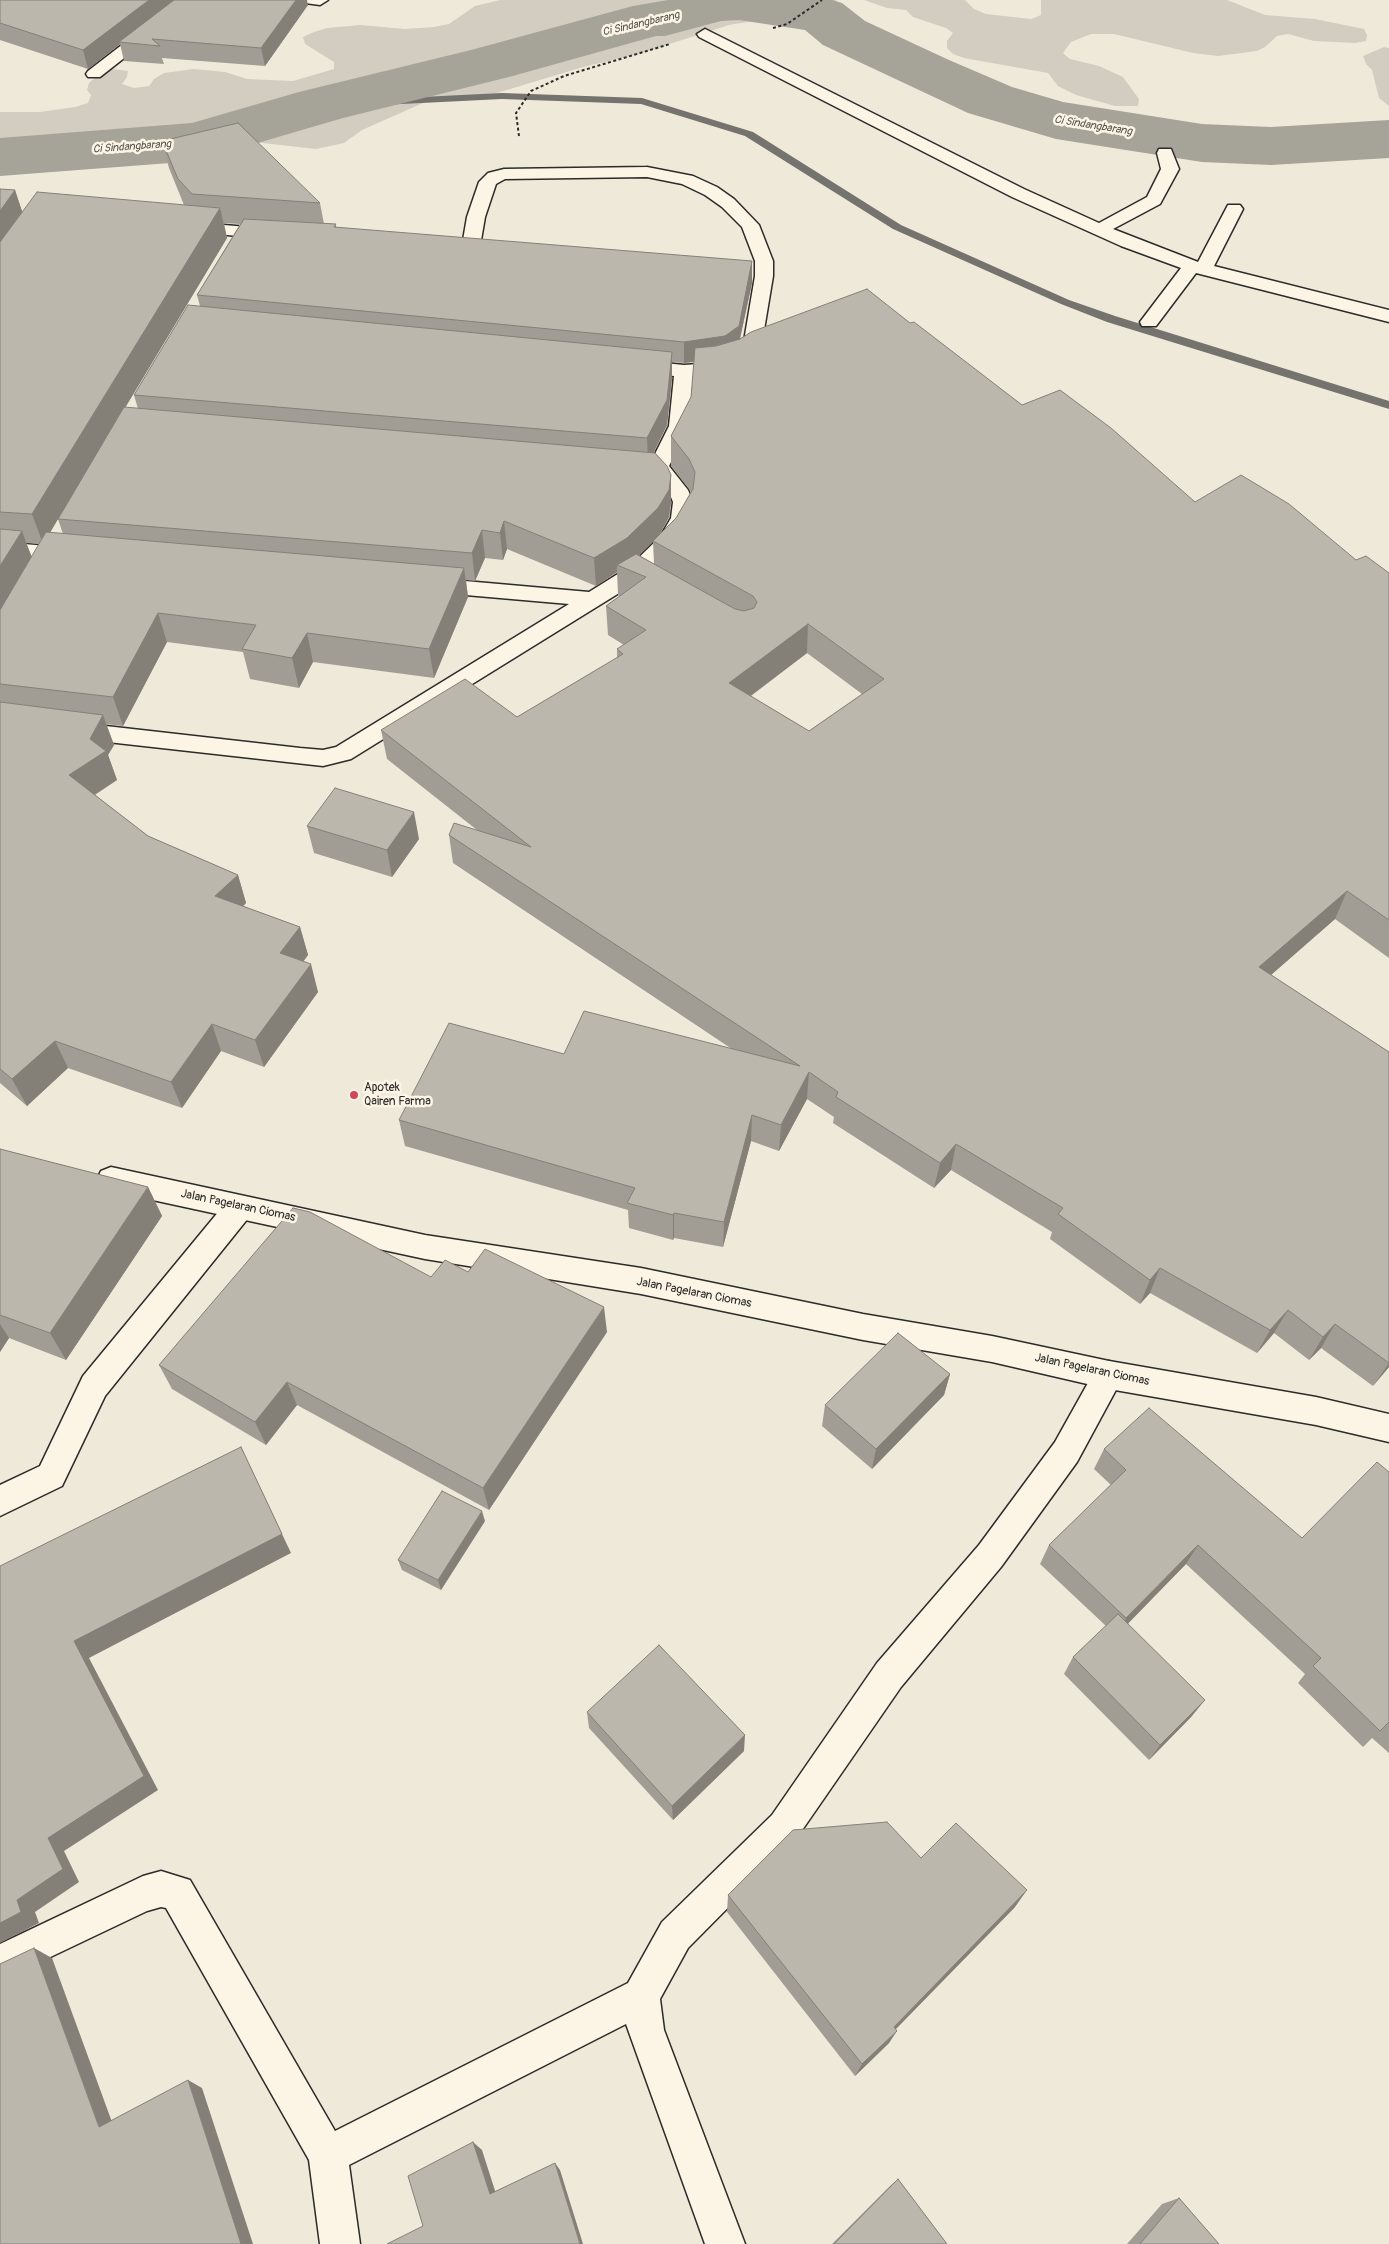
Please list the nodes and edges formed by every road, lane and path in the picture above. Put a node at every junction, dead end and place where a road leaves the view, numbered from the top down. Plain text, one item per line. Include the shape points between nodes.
1 (190, 0) edge
2 (310, 0) edge
3 (320, 0) edge
4 (822, 0) edge
5 (706, 34) junction
6 (94, 74) dead end
7 (516, 113) dead end
8 (1165, 153) dead end
9 (1234, 209) dead end
10 (174, 226) edge
11 (1099, 230) junction
12 (289, 235) edge
13 (452, 245) edge
14 (471, 246) junction
15 (491, 248) edge
16 (1198, 268) junction
17 (745, 274) edge
18 (764, 276) junction
19 (1389, 316) edge
20 (1149, 322) dead end
21 (614, 364) edge
22 (684, 371) junction
23 (0, 549) edge
24 (89, 556) edge
25 (406, 583) edge
26 (594, 599) junction
27 (0, 722) edge
28 (86, 1174) edge
29 (239, 1208) junction
30 (1109, 1375) junction
31 (1388, 1426) edge
32 (0, 1501) edge
33 (0, 1963) edge
34 (641, 1996) junction
35 (328, 2155) junction
36 (340, 2244) edge
37 (724, 2244) edge

1 - 6 street
2 - 3 street
4 - 5 path via 787,24 736,36 703,39
5 - 7 path via 564,76 531,91
5 - 11 street via 1018,193
8 - 11 street via 1170,168 1154,200
9 - 16 street
10 - 12 street via 236,240
11 - 16 street
13 - 14 street
14 - 15 street
14 - 18 street via 476,217 488,182 494,177 524,172 647,172 687,180 728,202 752,230 764,260
16 - 19 street
16 - 20 street
17 - 18 street
18 - 22 street via 753,342 747,352 732,363
21 - 22 street
22 - 26 street via 679,426 659,466 652,472 680,496 683,502 681,518 645,577
23 - 24 street
25 - 26 street
26 - 27 street via 343,753 323,758
28 - 29 street, Jalan Pagelaran Ciomas
29 - 30 street, Jalan Pagelaran Ciomas via 425,1247 641,1282 863,1327 992,1349
29 - 32 street via 94,1386 51,1476
30 - 31 street, Jalan Pagelaran Ciomas
30 - 34 street via 1066,1452 990,1556 889,1675 784,1827 675,1935
33 - 35 street via 143,1894 162,1889 178,1893
34 - 35 street
34 - 37 street via 645,2030
35 - 36 street

